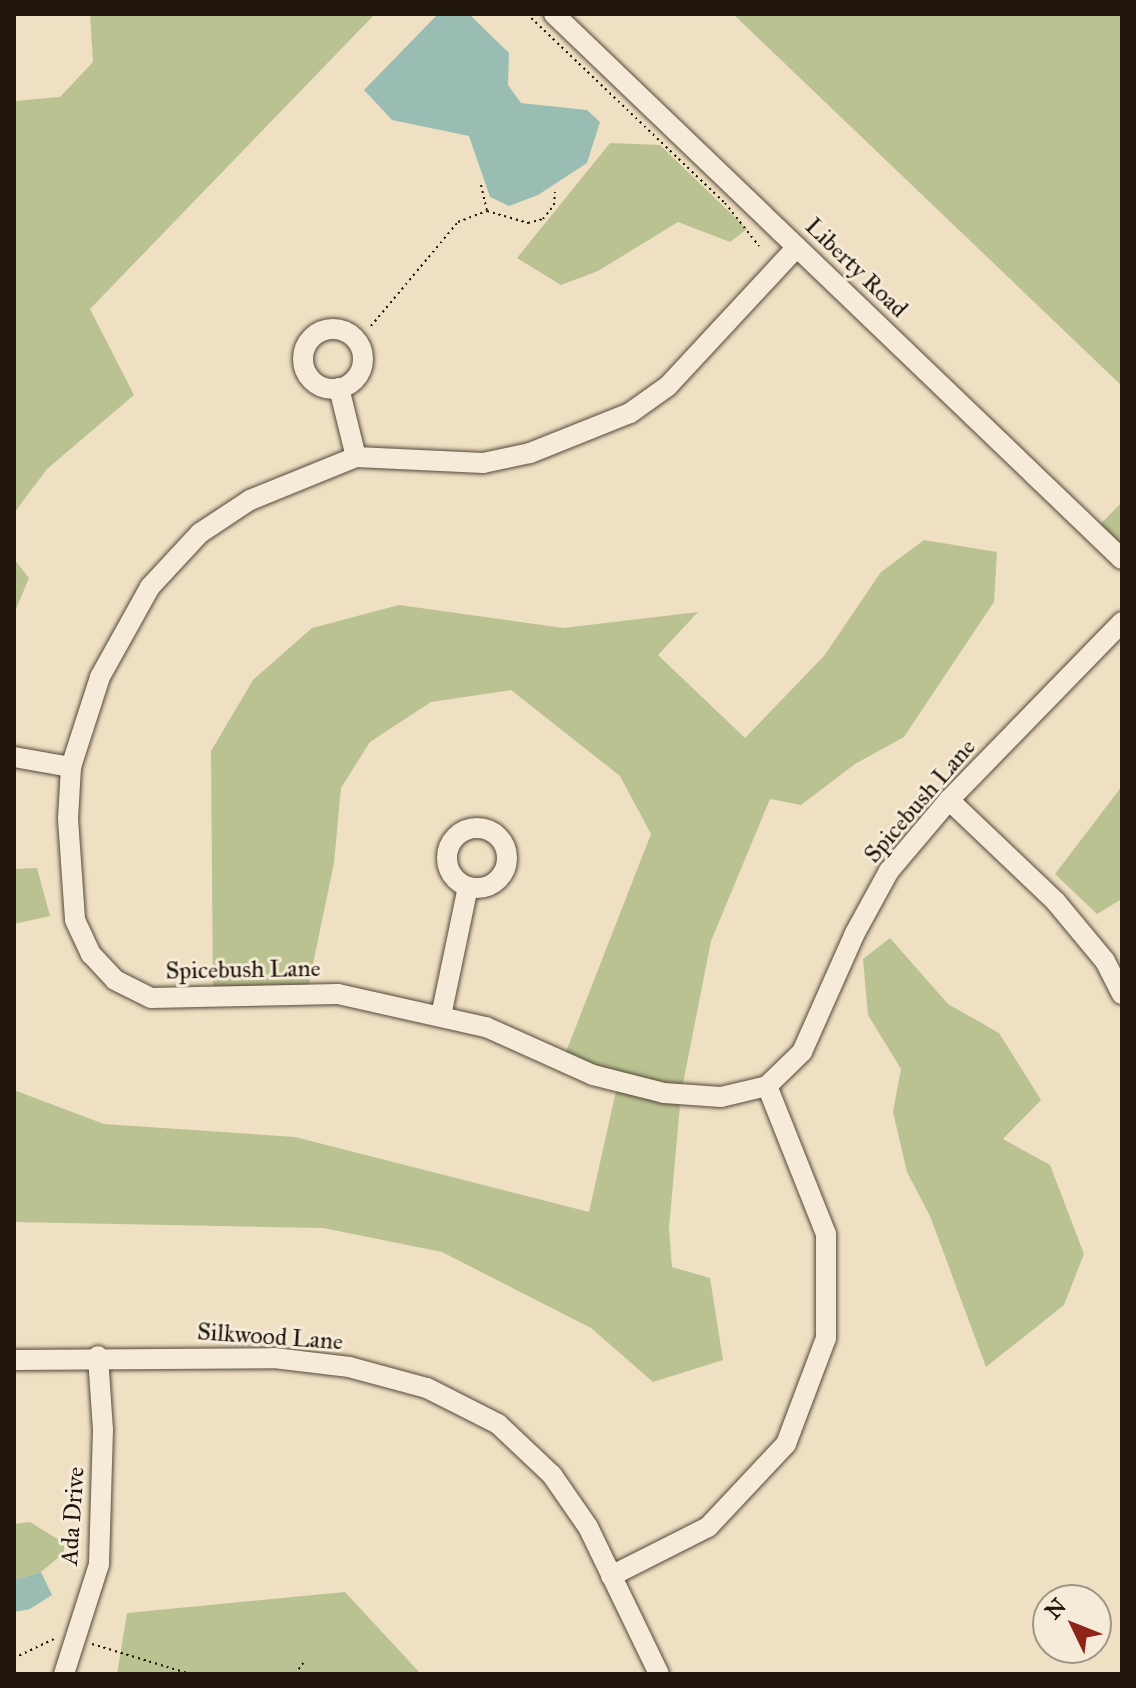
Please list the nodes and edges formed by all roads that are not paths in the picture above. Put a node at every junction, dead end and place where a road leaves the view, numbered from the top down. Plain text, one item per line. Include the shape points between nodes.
1 (554, 14) edge
2 (797, 247) junction
3 (339, 388) dead end
4 (356, 457) junction
5 (1122, 559) edge
6 (1122, 622) edge
7 (14, 757) edge
8 (71, 767) junction
9 (949, 800) junction
10 (468, 887) dead end
11 (1122, 994) edge
12 (441, 1016) junction
13 (767, 1086) junction
14 (98, 1356) junction
15 (14, 1360) edge
16 (611, 1576) junction
17 (64, 1674) edge
18 (659, 1674) edge

1 - 2 street, Liberty Road
2 - 4 street, Spicebush Lane via 668,386 630,413 530,453 483,463
2 - 5 street, Liberty Road
3 - 4 street
4 - 8 street, Spicebush Lane via 250,500 200,533 150,587 100,677
6 - 9 street, Spicebush Lane
7 - 8 street
8 - 12 street, Spicebush Lane via 68,819 75,920 91,954 115,980 151,998 338,994
9 - 11 street via 1056,902 1105,961
9 - 13 street, Spicebush Lane via 889,871 802,1052
10 - 12 street
12 - 13 street, Spicebush Lane via 486,1027 593,1075 664,1093 721,1097
13 - 16 street via 826,1234 826,1338 786,1444 708,1527
14 - 15 street, Silkwood Lane
14 - 16 street, Silkwood Lane via 274,1358 349,1367 427,1388 498,1424 552,1475 588,1527
14 - 17 street, Ada Drive via 103,1430 99,1564
16 - 18 street, Silkwood Lane

